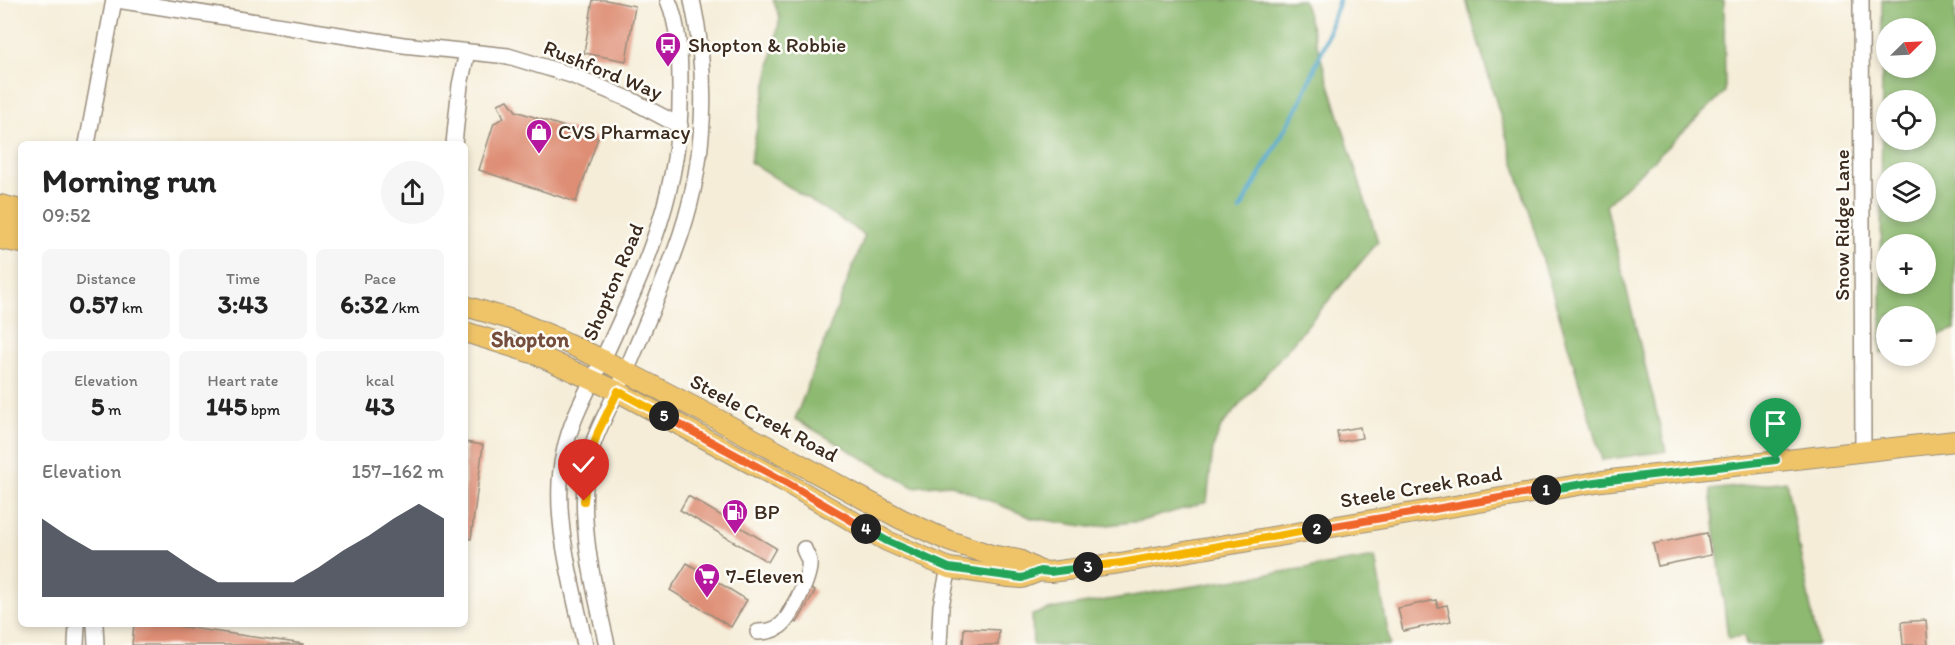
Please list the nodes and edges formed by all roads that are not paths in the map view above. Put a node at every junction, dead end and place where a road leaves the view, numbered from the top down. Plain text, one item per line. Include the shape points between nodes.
1 (115, 0) edge
2 (668, 0) edge
3 (692, 0) edge
4 (1861, 0) edge
5 (467, 52) junction
6 (680, 126) junction
7 (88, 141) edge
8 (454, 141) edge
9 (0, 205) edge
10 (18, 209) edge
11 (0, 222) edge
12 (18, 225) edge
13 (0, 239) edge
14 (18, 242) edge
15 (468, 307) edge
16 (468, 333) edge
17 (603, 360) junction
18 (626, 372) junction
19 (592, 379) junction
20 (618, 391) junction
21 (1955, 441) edge
22 (1863, 450) junction
23 (804, 549) dead end
24 (949, 568) junction
25 (1040, 571) junction
26 (76, 627) edge
27 (95, 627) edge
28 (758, 632) dead end
29 (76, 645) edge
30 (96, 645) edge
31 (585, 645) edge
32 (608, 645) edge
33 (939, 645) edge

1 - 5 street, Rushford Way
1 - 7 street
2 - 6 street, Shopton Road via 680,62
3 - 18 street via 702,75 697,165 681,235
4 - 22 street, Snow Ridge Lane
5 - 6 street, Rushford Way via 508,56 571,75
5 - 8 street
6 - 17 street, Shopton Road via 669,195 659,228
9 - 10 main road
11 - 12 main road
13 - 14 main road
15 - 17 main road, Steele Creek Road via 513,320
16 - 19 main road, Steele Creek Road via 535,354
17 - 18 main road, Steele Creek Road
17 - 19 street, Shopton Road
18 - 20 street
18 - 25 main road, Steele Creek Road via 901,519 949,541 1018,560
19 - 20 main road, Steele Creek Road
19 - 31 street, Shopton Road via 563,453 560,488 569,569
20 - 24 main road, Steele Creek Road via 887,541
20 - 32 street via 588,463 584,501 585,530
21 - 22 main road, Steele Creek Road
22 - 25 main road, Steele Creek Road via 1602,481 1120,563
23 - 28 street via 810,563 805,585 782,625 770,632
24 - 25 main road, Steele Creek Road via 1022,578
24 - 33 street via 941,606
26 - 29 street
27 - 30 street

